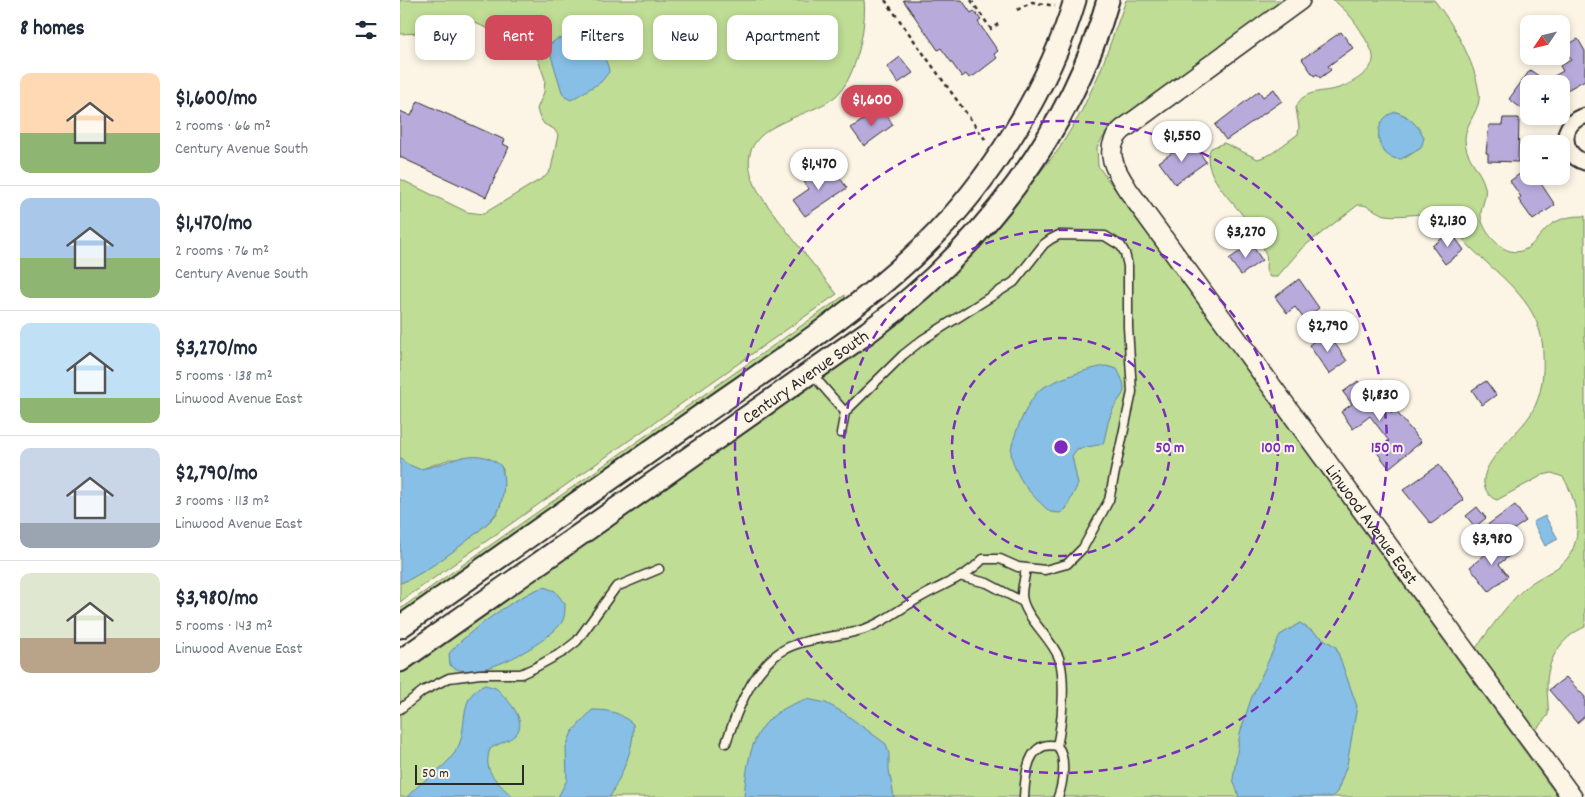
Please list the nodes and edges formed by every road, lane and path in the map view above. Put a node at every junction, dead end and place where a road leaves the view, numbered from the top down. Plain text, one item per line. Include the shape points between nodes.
1 (886, 0) edge
2 (971, 0) edge
3 (1057, 0) edge
4 (1108, 0) edge
5 (1300, 0) edge
6 (1062, 5) edge
7 (1018, 10) dead end
8 (1001, 22) dead end
9 (1585, 116) edge
10 (992, 135) dead end
11 (988, 142) junction
12 (983, 148) dead end
13 (1585, 162) edge
14 (811, 372) junction
15 (845, 412) junction
16 (841, 433) dead end
17 (1026, 568) junction
18 (659, 569) dead end
19 (963, 577) junction
20 (1023, 602) junction
21 (400, 626) edge
22 (400, 661) edge
23 (400, 710) edge
24 (726, 743) dead end
25 (1057, 746) junction
26 (1024, 797) edge
27 (1058, 797) edge
28 (1572, 797) edge

1 - 11 path
2 - 8 path via 992,29
3 - 6 path
4 - 14 main road, Century Avenue South via 1065,106 998,209 918,293
5 - 28 street, Linwood Avenue East via 1122,130 1111,151 1114,168
6 - 7 path via 1032,2
6 - 21 main road, Century Avenue South via 1055,52 1011,136 975,186 924,246 850,309
9 - 13 street via 1569,125 1565,138 1566,147 1572,155
10 - 11 path
11 - 12 path
14 - 15 lane
14 - 22 main road, Century Avenue South
15 - 16 lane
15 - 17 lane via 922,340 1014,282 1051,239 1060,234 1105,236 1114,240 1126,253 1128,266 1132,392 1109,500 1076,557 1056,568
17 - 19 lane via 1000,559 983,559
17 - 20 lane
18 - 23 lane via 616,587 577,641 534,668 521,674 448,678 423,691
19 - 20 lane via 987,583
19 - 24 lane via 872,626 781,651 756,677
20 - 25 lane via 1053,647 1061,666
25 - 26 lane via 1045,745 1032,755
25 - 27 lane via 1063,761

